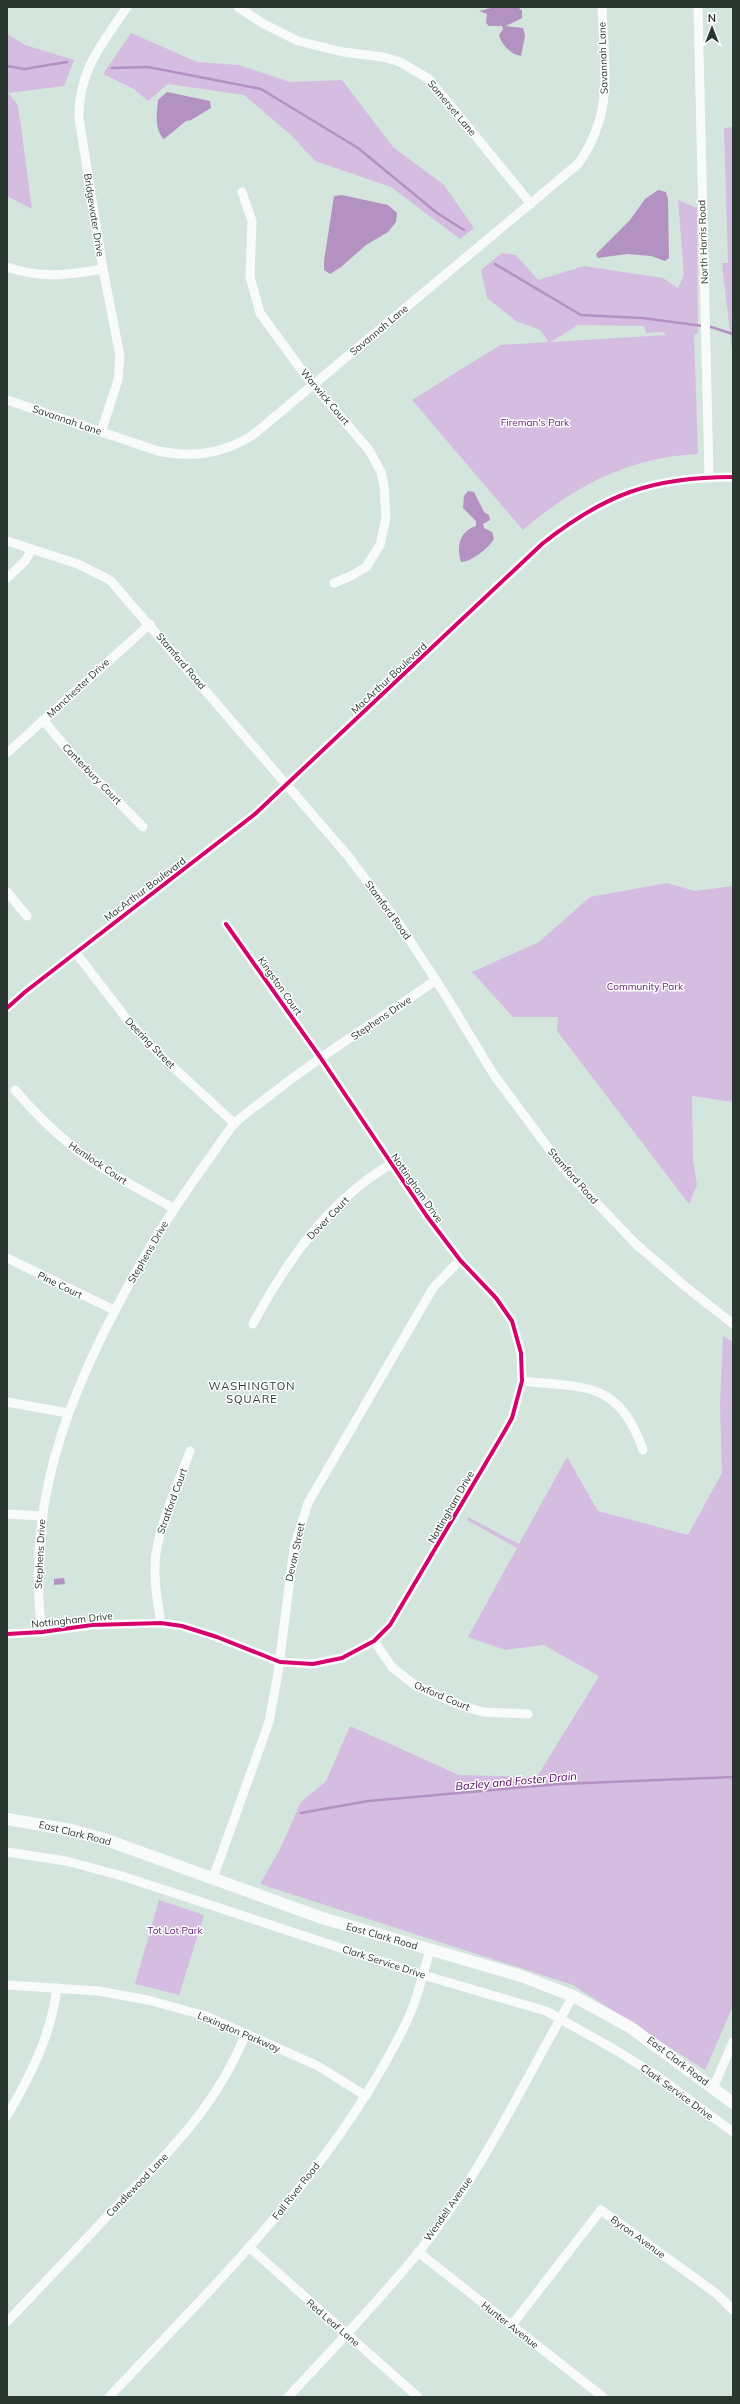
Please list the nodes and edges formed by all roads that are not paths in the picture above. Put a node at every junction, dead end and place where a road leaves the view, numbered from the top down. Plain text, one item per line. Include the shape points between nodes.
1 (126, 7) edge
2 (238, 7) edge
3 (602, 7) edge
4 (698, 7) edge
5 (242, 192) dead end
6 (530, 204) junction
7 (7, 267) edge
8 (103, 269) junction
9 (314, 385) junction
10 (7, 400) edge
11 (101, 432) junction
12 (709, 477) junction
13 (733, 477) edge
14 (7, 540) edge
15 (32, 549) junction
16 (7, 578) edge
17 (334, 583) dead end
18 (150, 624) junction
19 (43, 720) junction
20 (7, 753) edge
21 (286, 786) junction
22 (143, 827) dead end
23 (7, 892) edge
24 (28, 916) dead end
25 (226, 924) dead end
26 (76, 953) junction
27 (436, 980) junction
28 (7, 1008) edge
29 (320, 1057) junction
30 (15, 1090) dead end
31 (235, 1124) junction
32 (391, 1164) junction
33 (173, 1208) junction
34 (7, 1258) edge
35 (460, 1260) junction
36 (114, 1310) junction
37 (253, 1324) dead end
38 (733, 1324) edge
39 (522, 1381) junction
40 (7, 1402) edge
41 (68, 1413) junction
42 (643, 1450) dead end
43 (190, 1451) dead end
44 (7, 1514) edge
45 (41, 1516) junction
46 (161, 1623) junction
47 (42, 1632) junction
48 (7, 1634) edge
49 (374, 1641) junction
50 (280, 1662) junction
51 (528, 1714) dead end
52 (7, 1819) edge
53 (7, 1852) edge
54 (213, 1878) junction
55 (430, 1950) junction
56 (422, 1975) junction
57 (7, 1985) edge
58 (57, 1988) junction
59 (573, 1996) junction
60 (561, 2018) junction
61 (246, 2033) junction
62 (733, 2042) edge
63 (713, 2088) junction
64 (366, 2096) junction
65 (733, 2103) edge
66 (7, 2116) edge
67 (733, 2132) edge
68 (250, 2248) junction
69 (418, 2252) junction
70 (733, 2310) edge
71 (7, 2322) edge
72 (511, 2326) junction
73 (346, 2335) junction
74 (109, 2397) edge
75 (288, 2397) edge
76 (418, 2397) edge
77 (603, 2397) edge

1 - 8 street, Bridgewater Drive via 92,58 85,75 79,104
2 - 6 street, Somerset Lane via 262,23 298,41 343,52 383,57 400,62 429,79
3 - 6 street, Savannah Lane via 605,95 596,133 578,164
4 - 12 street, North Harris Road
5 - 9 street, Warwick Court via 252,221 250,277 260,313
6 - 9 street, Savannah Lane
7 - 8 street via 38,276
8 - 11 street, Bridgewater Drive via 120,367
9 - 11 street, Savannah Lane via 253,435 238,445 216,452 177,455
9 - 17 street, Warwick Court via 375,459 384,485 386,503 384,532 374,556 366,567
10 - 11 street, Savannah Lane
12 - 13 street, MacArthur Boulevard
12 - 21 street, MacArthur Boulevard via 676,480 640,488 594,506 569,522 542,544
14 - 15 street, Stamford Road
15 - 16 street via 25,561
15 - 18 street, Stamford Road via 78,564 110,580
18 - 19 street, Manchester Drive
18 - 21 street, Stamford Road
19 - 20 street, Manchester Drive
19 - 22 street, Canterbury Court
21 - 26 street, MacArthur Boulevard via 233,832
21 - 27 street, Stamford Road via 318,819 348,856 400,925
23 - 24 street
25 - 29 street, Kingston Court
26 - 28 street, MacArthur Boulevard
26 - 31 street, Deering Street via 126,1018 159,1054
27 - 29 street, Stephens Drive via 378,1021
27 - 38 street, Stamford Road via 494,1075 564,1169 636,1244
29 - 31 street, Stephens Drive
29 - 32 street, Nottingham Drive
30 - 33 street, Hemlock Court via 42,1120 75,1149
31 - 33 street, Stephens Drive
32 - 35 street, Nottingham Drive
32 - 37 street, Dover Court via 356,1188 310,1234 278,1277
33 - 36 street, Stephens Drive
34 - 36 street, Pine Court
35 - 39 street, Nottingham Drive via 496,1298 512,1321 521,1353
35 - 50 street, Devon Street via 433,1288 308,1502 294,1548
36 - 41 street, Stephens Drive via 94,1349
39 - 42 street via 573,1385 594,1390 616,1402 628,1415
39 - 49 street, Nottingham Drive via 514,1411 503,1434 400,1610
40 - 41 street
41 - 45 street, Stephens Drive via 52,1465
43 - 46 street, Stratford Court via 162,1525 156,1554 156,1594
44 - 45 street
45 - 47 street, Stephens Drive via 38,1604
46 - 47 street, Nottingham Drive via 92,1625
46 - 50 street, Nottingham Drive via 182,1626 217,1637
47 - 48 street, Nottingham Drive
49 - 50 street, Nottingham Drive via 361,1650 327,1662
49 - 51 street, Oxford Court via 392,1667 416,1686 462,1706 484,1712
50 - 54 street, Devon Street via 269,1722
52 - 54 main road, East Clark Road via 71,1830 104,1839
53 - 56 street, Clark Service Drive via 66,1861 122,1876
54 - 55 main road, East Clark Road via 322,1918
55 - 56 street, Fall River Road
55 - 59 main road, East Clark Road via 521,1976
56 - 60 street, Clark Service Drive via 546,2011
56 - 64 street, Fall River Road via 422,1984 405,2026
57 - 58 street, Lexington Parkway
58 - 61 street, Lexington Parkway via 98,1991 148,2000 206,2016
58 - 66 street via 54,2009 41,2052
59 - 60 street, Wendell Avenue
59 - 63 main road, East Clark Road via 630,2026
60 - 67 street, Clark Service Drive via 656,2075
60 - 69 street, Wendell Avenue via 505,2122
61 - 64 street, Lexington Parkway via 318,2066
61 - 71 street, Candlewood Lane via 234,2061 209,2105 171,2151
62 - 63 street
63 - 65 main road, East Clark Road
64 - 68 street, Fall River Road via 293,2198
68 - 73 street, Red Leaf Lane
68 - 74 street, Fall River Road
69 - 72 street, Hunter Avenue
69 - 73 street, Wendell Avenue
70 - 72 street, Byron Avenue via 716,2294 601,2210
72 - 77 street, Hunter Avenue
73 - 75 street, Wendell Avenue
73 - 76 street, Red Leaf Lane

